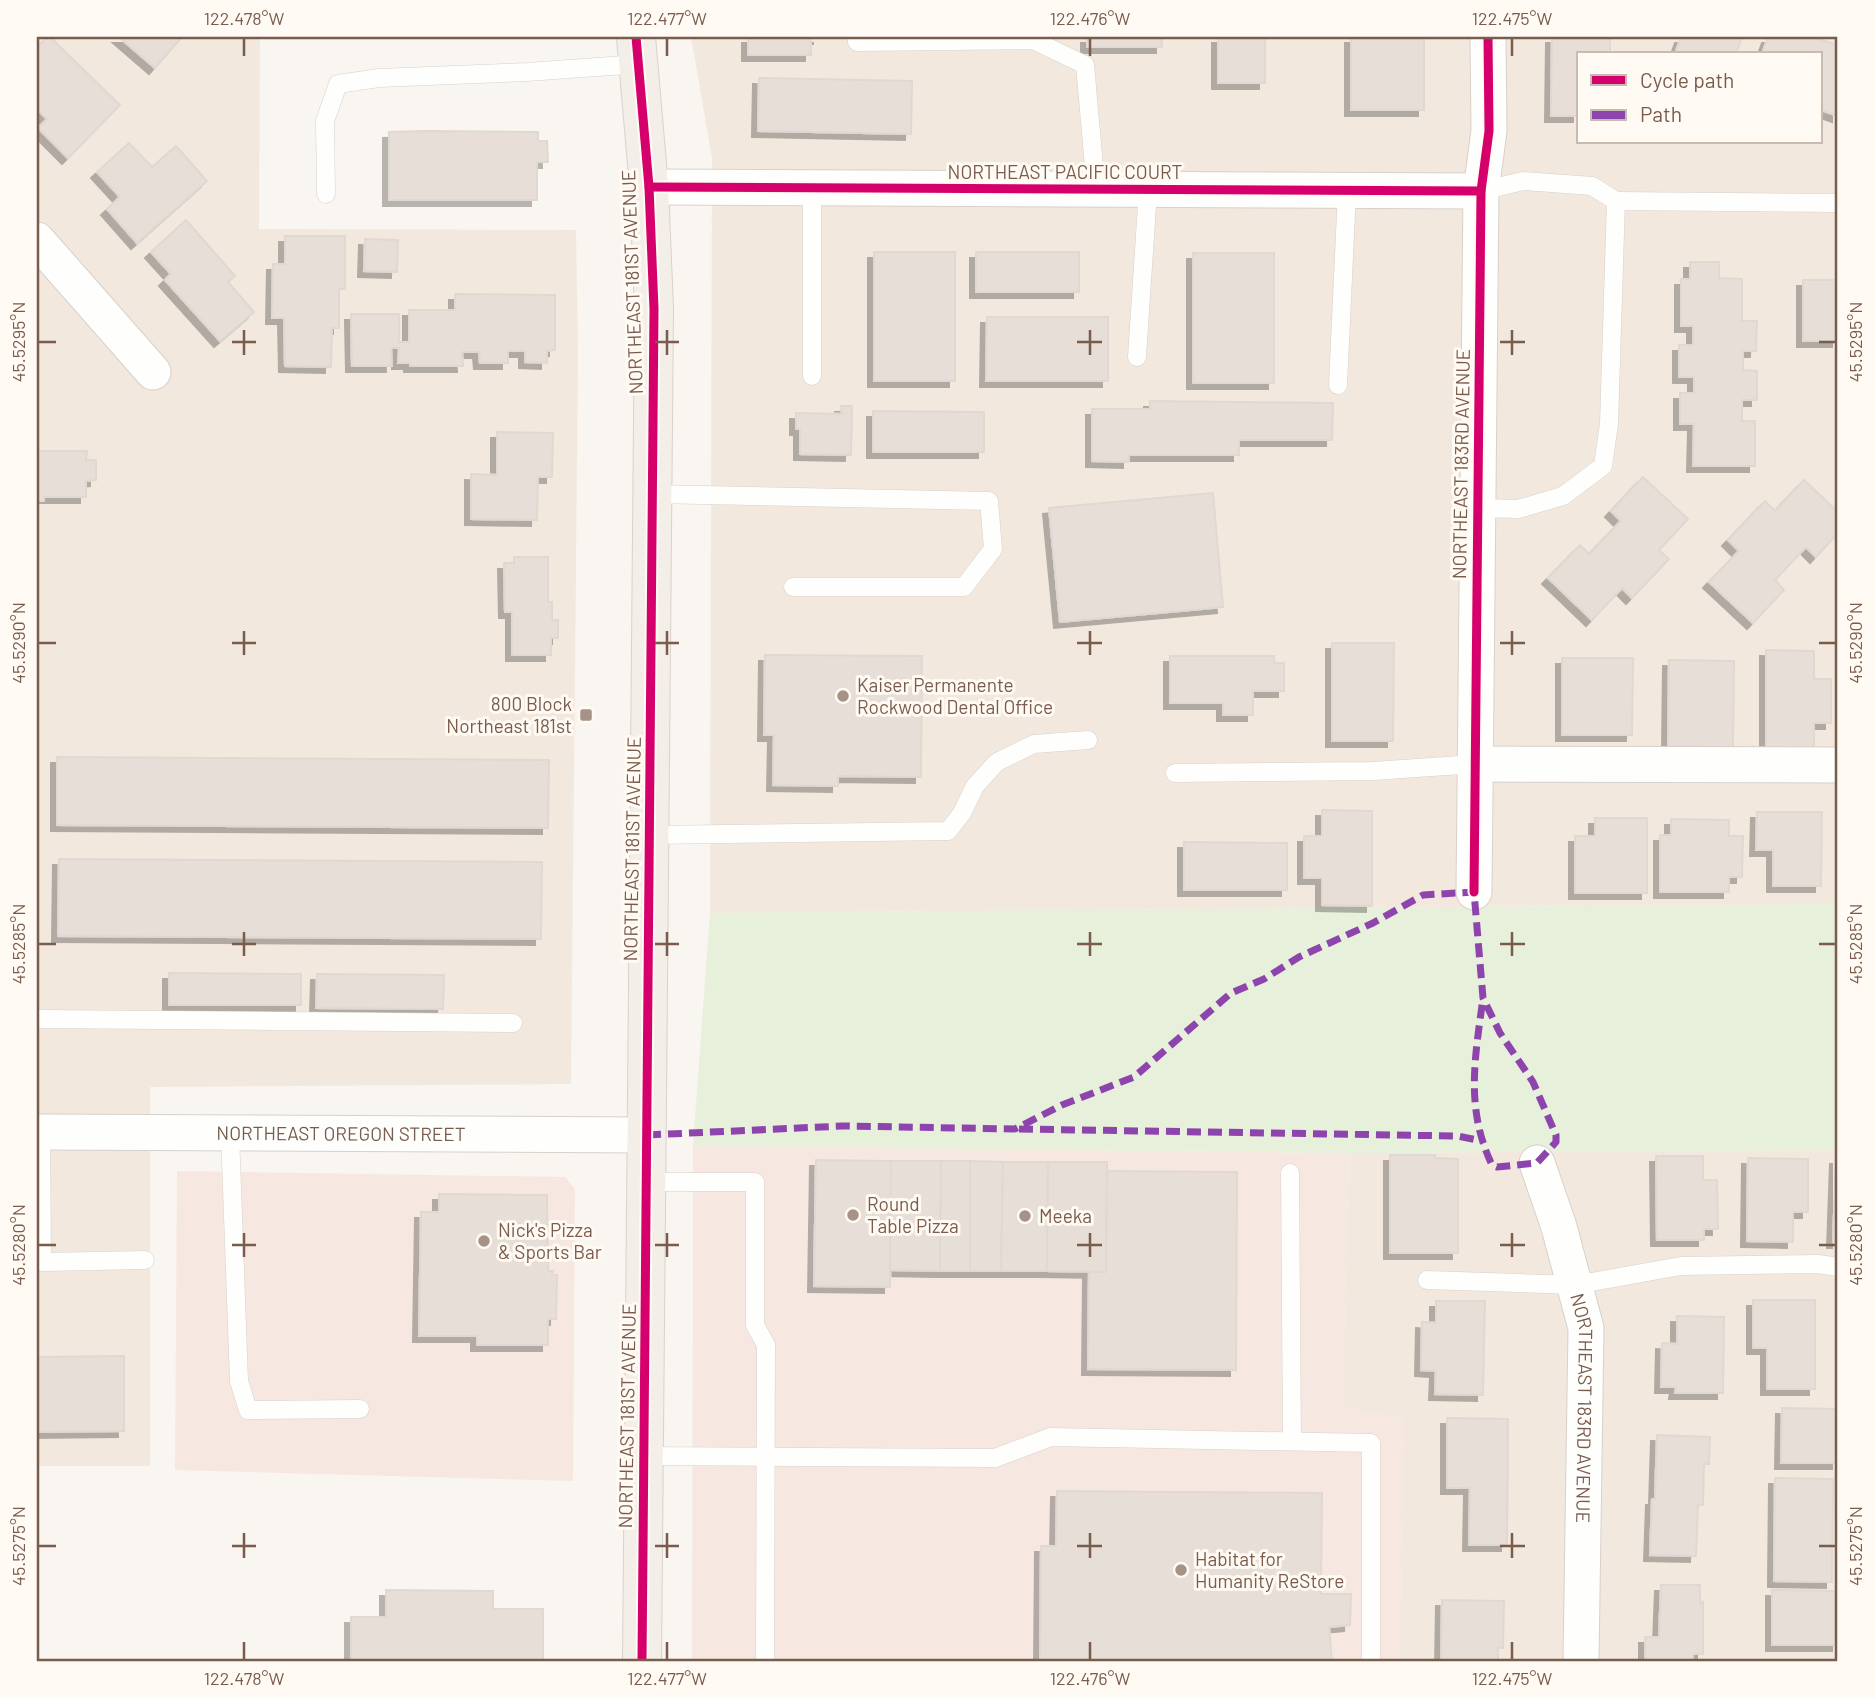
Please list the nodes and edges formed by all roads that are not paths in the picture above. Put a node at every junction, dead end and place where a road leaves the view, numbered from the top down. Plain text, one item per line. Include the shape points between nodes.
1 (857, 37) edge
2 (1488, 37) edge
3 (638, 51) edge
4 (649, 187) junction
5 (812, 188) junction
6 (1096, 189) junction
7 (1148, 190) junction
8 (1347, 191) junction
9 (1481, 191) junction
10 (326, 194) dead end
11 (1616, 201) junction
12 (1838, 203) edge
13 (37, 240) edge
14 (1137, 357) dead end
15 (153, 372) dead end
16 (812, 376) dead end
17 (1338, 385) dead end
18 (652, 494) junction
19 (1478, 508) junction
20 (793, 587) dead end
21 (1088, 740) dead end
22 (1475, 764) junction
23 (1838, 765) edge
24 (1175, 773) dead end
25 (649, 835) junction
26 (1474, 892) dead end
27 (37, 1018) edge
28 (513, 1023) dead end
29 (39, 1132) edge
30 (230, 1133) junction
31 (647, 1135) junction
32 (1537, 1163) dead end
33 (1290, 1173) dead end
34 (646, 1182) junction
35 (145, 1260) dead end
36 (40, 1262) edge
37 (1838, 1267) edge
38 (1427, 1280) dead end
39 (1575, 1285) junction
40 (360, 1409) dead end
41 (1292, 1441) junction
42 (644, 1456) junction
43 (766, 1457) junction
44 (642, 1661) edge
45 (765, 1661) edge
46 (1371, 1661) edge
47 (1581, 1661) edge

1 - 6 lane via 857,42 1033,40 1085,65
2 - 9 street, NORTHEAST 183RD AVENUE via 1489,131
3 - 4 main road, NORTHEAST 181ST AVENUE
3 - 10 lane via 527,72 338,84 325,121
4 - 5 street, NORTHEAST PACIFIC COURT
4 - 18 main road, NORTHEAST 181ST AVENUE via 654,309
5 - 6 street, NORTHEAST PACIFIC COURT
5 - 16 lane
6 - 7 street, NORTHEAST PACIFIC COURT
7 - 8 street, NORTHEAST PACIFIC COURT
7 - 14 lane
8 - 9 street, NORTHEAST PACIFIC COURT
8 - 17 lane
9 - 11 lane via 1523,181 1592,186
9 - 19 street, NORTHEAST 183RD AVENUE
11 - 12 lane
11 - 19 lane via 1609,424 1603,466 1563,496 1518,509
13 - 15 street
18 - 20 lane via 989,501 993,549 964,587
18 - 25 main road, NORTHEAST 181ST AVENUE
19 - 22 street, NORTHEAST 183RD AVENUE
21 - 25 lane via 1034,744 998,762 975,786 948,831
22 - 23 street
22 - 24 lane via 1373,771
22 - 26 street, NORTHEAST 183RD AVENUE
25 - 31 main road, NORTHEAST 181ST AVENUE
27 - 28 lane
29 - 30 street, NORTHEAST OREGON STREET
29 - 36 lane
30 - 31 street, NORTHEAST OREGON STREET
30 - 40 lane via 239,1381 248,1410
31 - 34 main road, NORTHEAST 181ST AVENUE
32 - 39 street, NORTHEAST 183RD AVENUE
33 - 41 lane
34 - 42 main road, NORTHEAST 181ST AVENUE
34 - 43 lane via 755,1182 755,1325 766,1345
35 - 36 lane
37 - 39 lane via 1681,1266
38 - 39 lane
39 - 47 street, NORTHEAST 183RD AVENUE via 1587,1328
41 - 43 lane via 1051,1437 995,1458
41 - 46 lane via 1371,1443
42 - 43 lane
42 - 44 main road, NORTHEAST 181ST AVENUE
43 - 45 lane

